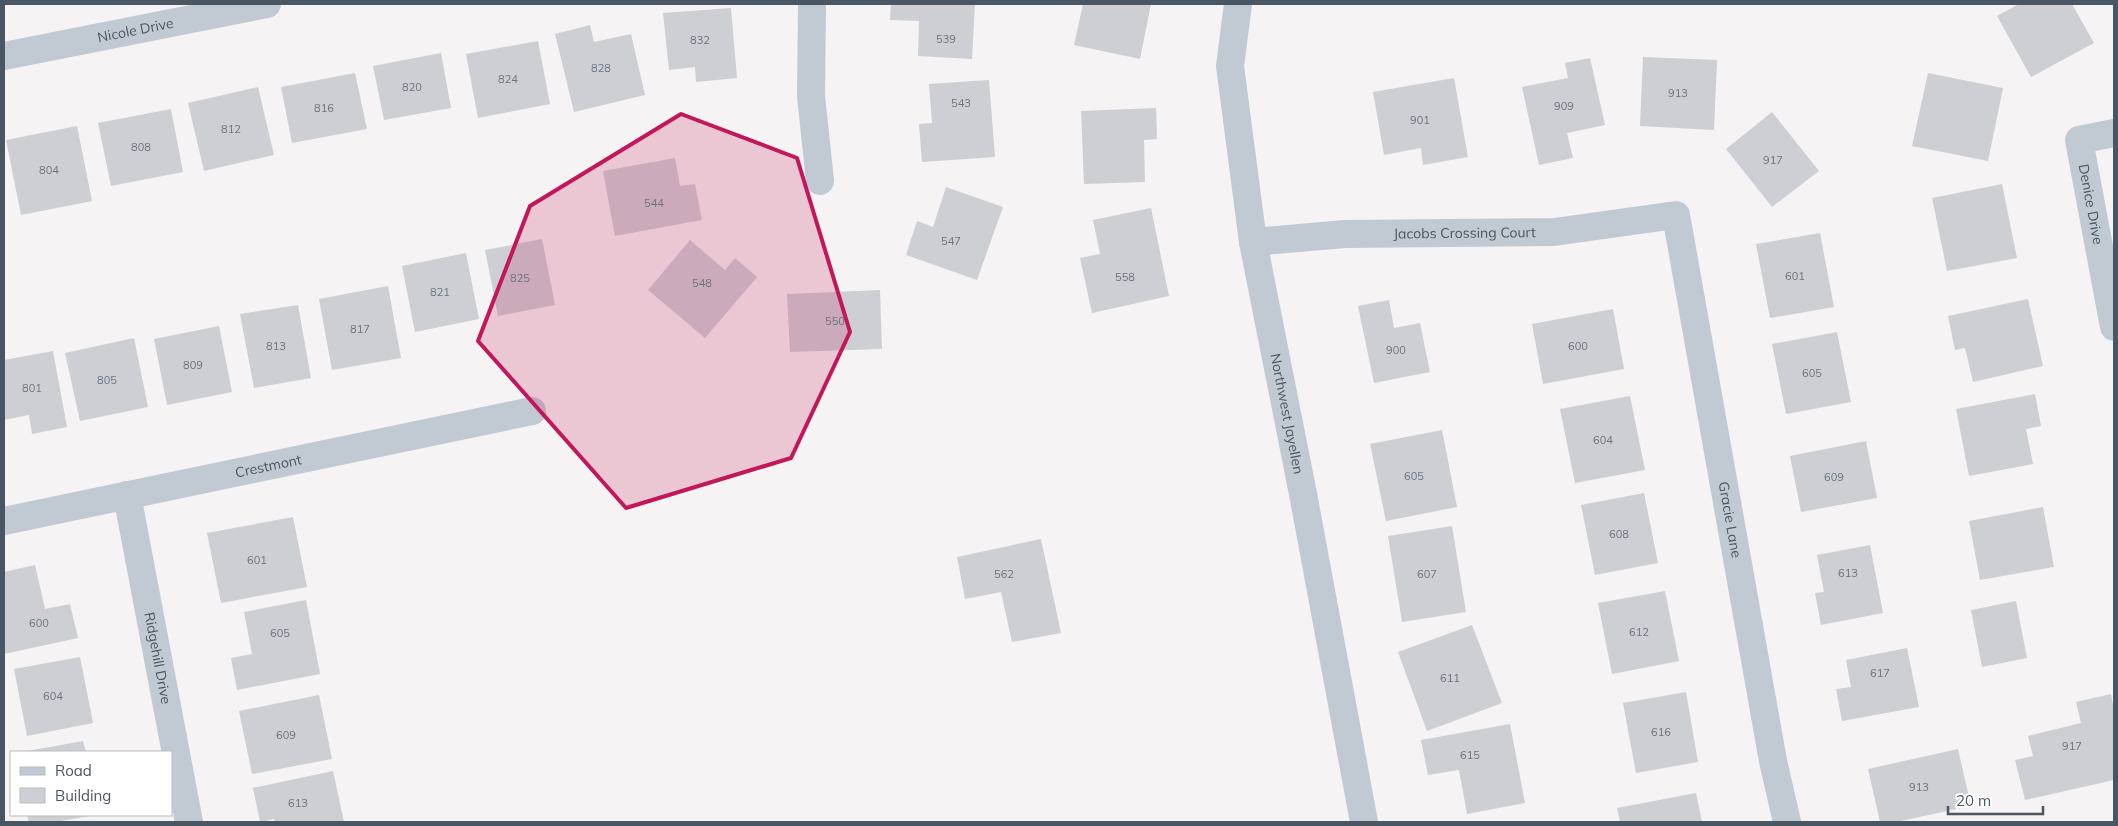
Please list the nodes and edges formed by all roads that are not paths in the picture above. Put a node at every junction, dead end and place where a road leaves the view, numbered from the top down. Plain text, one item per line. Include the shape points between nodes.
1 (266, 4) edge
2 (812, 4) edge
3 (1238, 4) edge
4 (4, 56) edge
5 (2114, 133) edge
6 (820, 181) dead end
7 (1676, 215) joint
8 (1253, 242) junction
9 (2114, 327) edge
10 (532, 411) dead end
11 (127, 495) junction
12 (4, 521) edge
13 (190, 822) edge
14 (1364, 822) edge
15 (1788, 822) edge

1 - 4 street, Nicole Drive
2 - 6 street via 811,96
3 - 8 street, Northwest Jayellen via 1230,66
5 - 9 street, Denice Drive via 2079,140
7 - 8 street, Jacobs Crossing Court via 1554,232 1345,234
7 - 15 street, Gracie Lane via 1773,761
8 - 14 street, Northwest Jayellen
10 - 11 street, Crestmont
11 - 12 street, Crestmont
11 - 13 street, Ridgehill Drive

